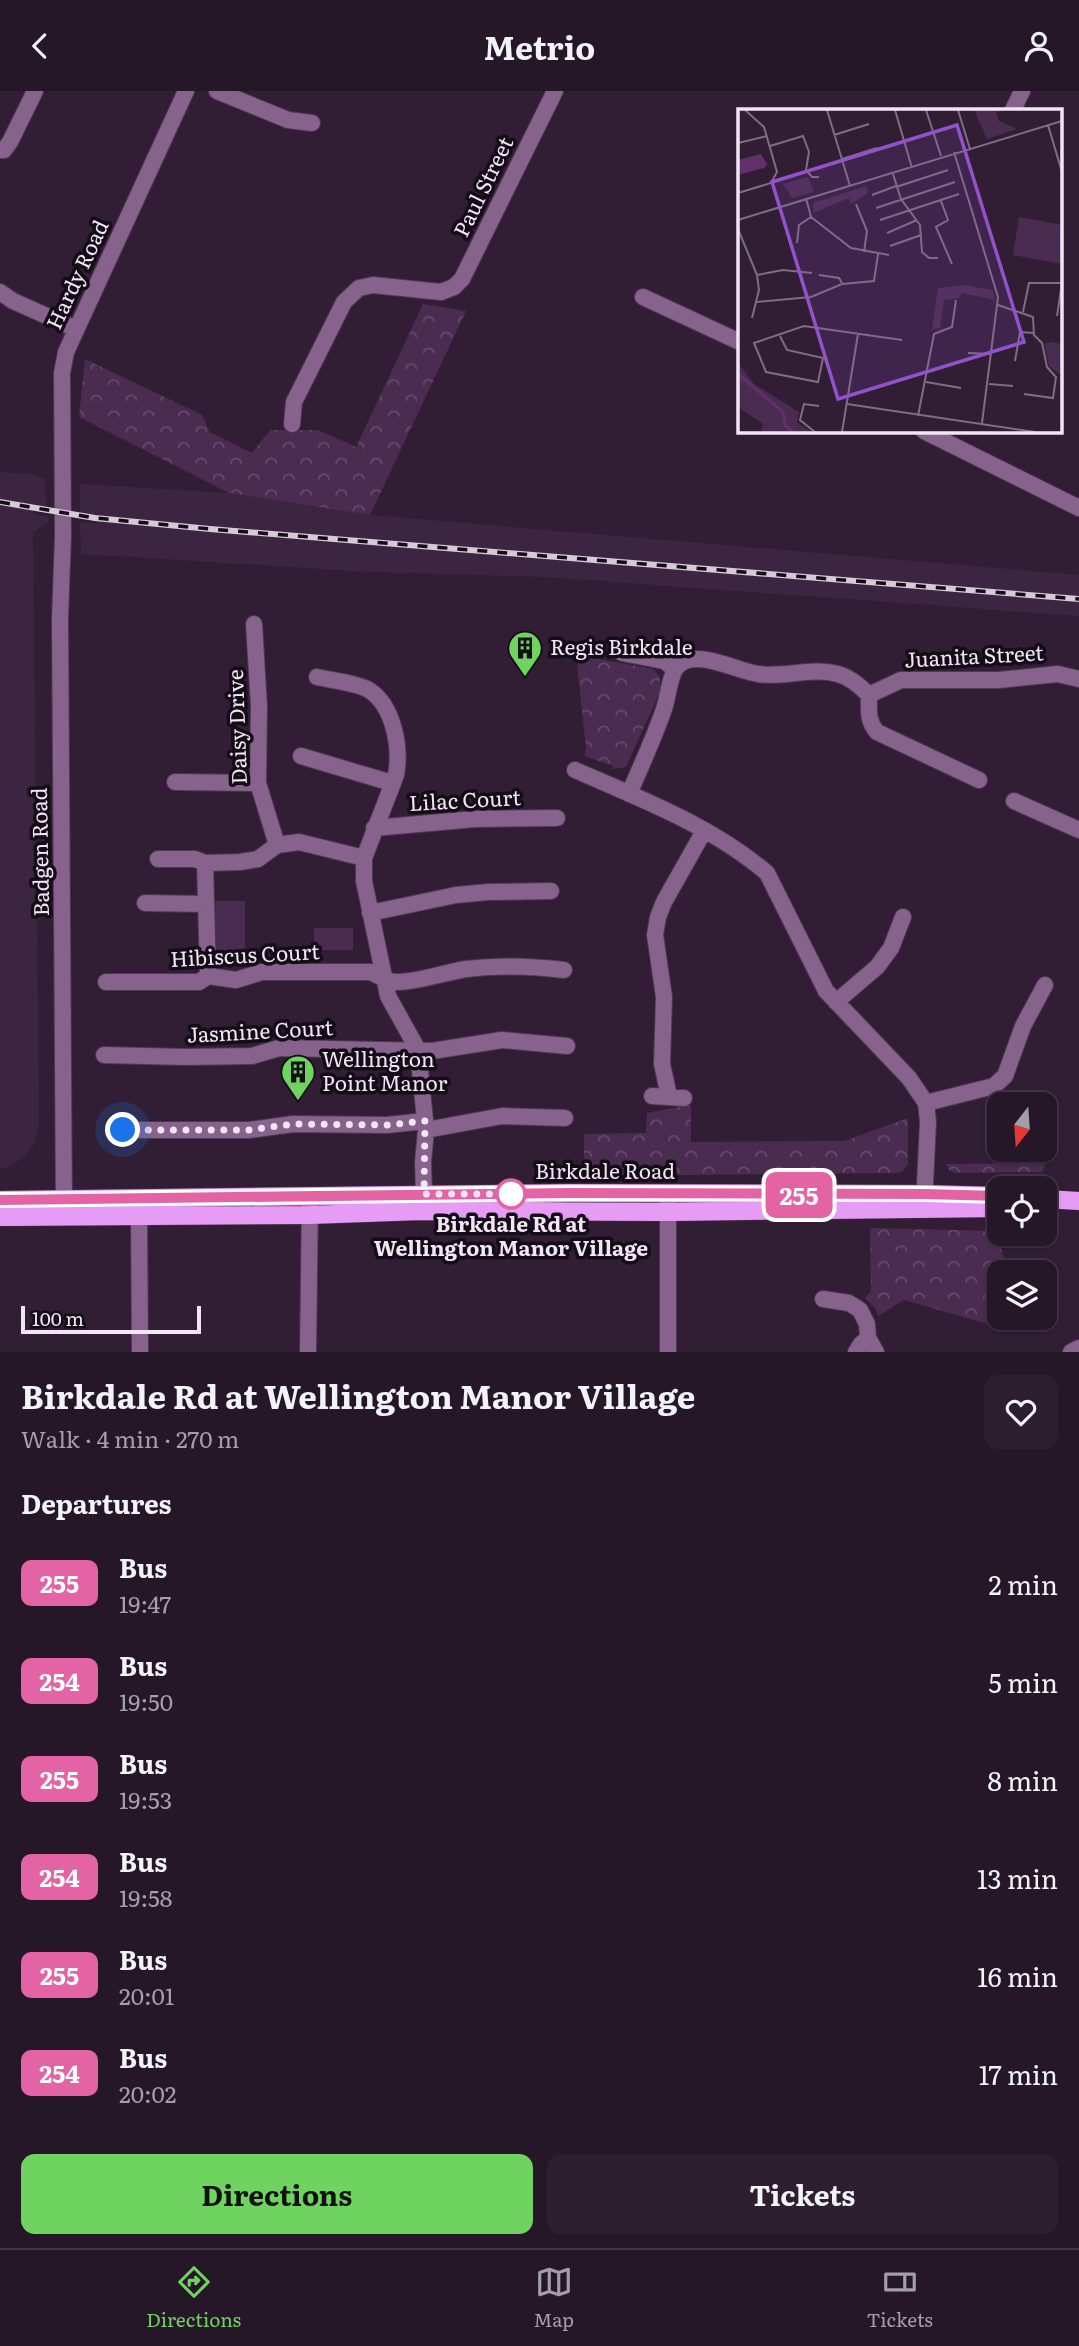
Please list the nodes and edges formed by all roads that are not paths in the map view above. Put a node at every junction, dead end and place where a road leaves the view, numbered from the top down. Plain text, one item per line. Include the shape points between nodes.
1 (35, 91) edge
2 (186, 91) edge
3 (217, 91) edge
4 (555, 91) edge
5 (1022, 91) edge
6 (1013, 109) edge
7 (312, 123) dead end
8 (0, 150) edge
9 (0, 292) edge
10 (643, 297) dead end
11 (76, 329) junction
12 (738, 341) edge
13 (292, 424) dead end
14 (926, 432) edge
15 (62, 488) joint
16 (1079, 508) edge
17 (254, 625) dead end
18 (622, 653) dead end
19 (675, 669) junction
20 (317, 677) dead end
21 (1079, 679) edge
22 (869, 695) junction
23 (301, 757) dead end
24 (575, 770) dead end
25 (979, 780) dead end
26 (175, 782) dead end
27 (258, 783) junction
28 (392, 783) junction
29 (629, 794) junction
30 (1014, 801) dead end
31 (557, 818) dead end
32 (374, 828) junction
33 (1079, 830) edge
34 (704, 831) junction
35 (277, 845) junction
36 (364, 858) junction
37 (158, 859) dead end
38 (205, 863) junction
39 (551, 891) dead end
40 (145, 903) dead end
41 (206, 904) junction
42 (370, 913) junction
43 (903, 917) dead end
44 (564, 970) dead end
45 (208, 976) junction
46 (385, 979) junction
47 (106, 982) dead end
48 (1045, 985) dead end
49 (836, 1002) junction
50 (567, 1046) dead end
51 (418, 1050) junction
52 (104, 1055) dead end
53 (652, 1096) dead end
54 (926, 1103) junction
55 (565, 1118) dead end
56 (425, 1126) junction
57 (123, 1130) dead end
58 (424, 1194) junction
59 (987, 1197) edge
60 (0, 1200) edge
61 (1057, 1200) edge
62 (1076, 1201) edge
63 (924, 1202) junction
64 (668, 1203) junction
65 (1057, 1203) edge
66 (310, 1206) junction
67 (64, 1207) junction
68 (987, 1207) edge
69 (139, 1215) junction
70 (0, 1217) edge
71 (823, 1299) dead end
72 (872, 1345) edge
73 (1079, 1348) edge
74 (140, 1352) edge
75 (308, 1352) edge
76 (668, 1352) edge
77 (856, 1352) edge
78 (1071, 1352) edge

1 - 8 street via 10,142
2 - 11 street, Hardy Road
3 - 7 street via 288,120
4 - 13 street, Paul Street via 462,279 441,292 373,285 359,288 344,302 325,339 294,402
5 - 6 street
9 - 11 street
10 - 12 street
11 - 15 street, Hardy Road via 62,373
14 - 16 street
15 - 67 street, Badgen Road
17 - 27 street, Daisy Drive
18 - 19 street via 664,661
19 - 22 street via 696,658 756,674 805,670 839,674
19 - 29 street via 664,711
20 - 28 street via 368,689 384,705 395,734 398,764
21 - 22 street, Juanita Street via 1058,674 999,680 901,680
22 - 25 street via 869,718 877,732
23 - 28 street
24 - 29 street
26 - 27 street
27 - 35 street, Daisy Drive
28 - 32 street
29 - 34 street
30 - 33 street
31 - 32 street, Lilac Court
32 - 36 street
34 - 49 street via 767,873 826,991
34 - 53 street via 658,917 655,935 664,997 662,1064 676,1097
35 - 36 street via 299,842
35 - 38 street via 258,859
36 - 42 street
37 - 38 street
38 - 41 street
39 - 42 street via 456,895
40 - 41 street
41 - 45 street
42 - 46 street
43 - 49 street via 891,948 877,967
44 - 46 street, Hibiscus Court via 515,965 397,982
45 - 46 street, Hibiscus Court via 236,980 262,972 371,972
45 - 47 street, Hibiscus Court via 199,982
46 - 51 street via 388,996
48 - 54 street via 1005,1076 994,1086
49 - 54 street via 909,1078
50 - 51 street, Jasmine Court via 502,1040
51 - 52 street, Jasmine Court via 279,1048 252,1056
51 - 56 street
54 - 63 street
55 - 56 street via 502,1116
56 - 57 street via 293,1124 249,1130
56 - 58 street
58 - 64 main road, Birkdale Road
58 - 66 main road, Birkdale Road via 341,1195
59 - 63 main road, Birkdale Road
60 - 67 main road, Birkdale Road
61 - 62 main road
62 - 65 main road
63 - 64 main road, Birkdale Road
63 - 68 main road, Birkdale Road
64 - 66 main road, Birkdale Road via 421,1211
64 - 76 street
66 - 67 main road, Birkdale Road
66 - 69 main road, Birkdale Road
66 - 75 street
67 - 69 main road, Birkdale Road
67 - 70 main road, Birkdale Road
69 - 74 street
71 - 72 street via 849,1303 860,1310
72 - 77 street via 861,1344
73 - 78 street

